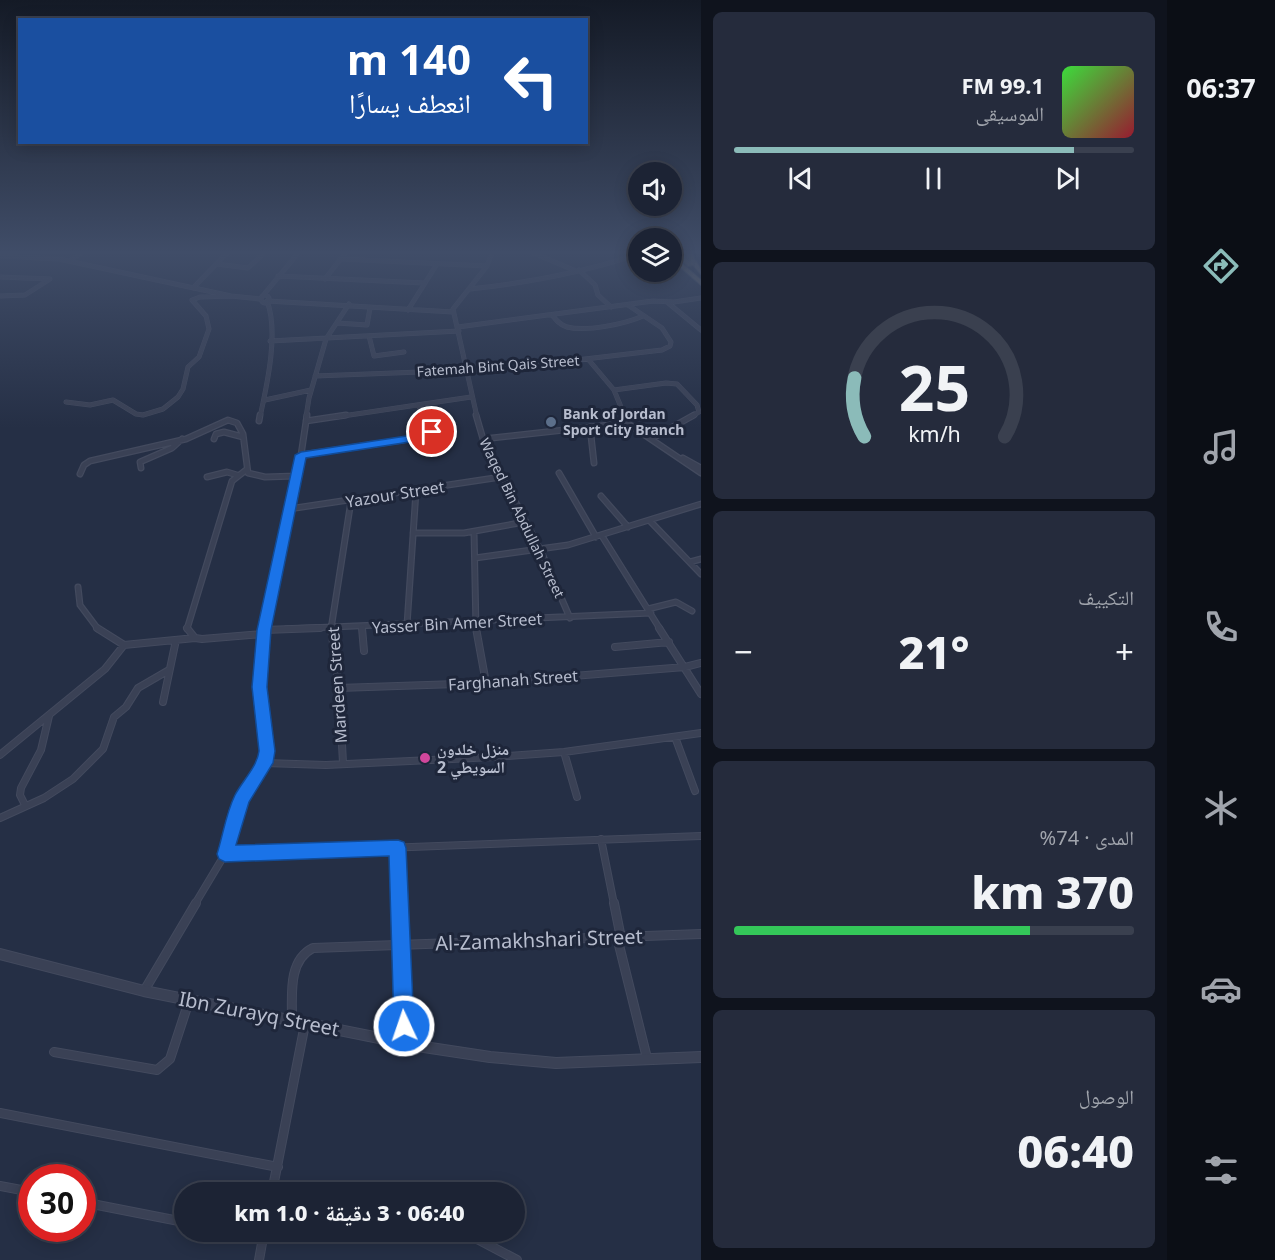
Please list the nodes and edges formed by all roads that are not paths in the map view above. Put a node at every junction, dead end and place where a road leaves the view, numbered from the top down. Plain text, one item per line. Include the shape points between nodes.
1 (201, 311) edge
2 (271, 311) edge
3 (344, 311) edge
4 (369, 311) edge
5 (453, 311) edge
6 (583, 311) edge
7 (636, 311) edge
8 (677, 311) edge
9 (552, 315) junction
10 (643, 316) junction
11 (337, 323) junction
12 (458, 329) junction
13 (700, 330) edge
14 (369, 336) junction
15 (326, 339) junction
16 (270, 341) junction
17 (404, 352) dead end
18 (588, 359) junction
19 (467, 369) junction
20 (315, 376) junction
21 (311, 390) junction
22 (614, 390) junction
23 (471, 397) junction
24 (265, 400) junction
25 (66, 402) dead end
26 (418, 405) junction
27 (259, 421) dead end
28 (306, 421) junction
29 (627, 423) junction
30 (590, 427) junction
31 (243, 437) junction
32 (183, 438) junction
33 (214, 439) dead end
34 (483, 439) junction
35 (651, 439) junction
36 (301, 455) junction
37 (594, 463) dead end
38 (141, 468) dead end
39 (699, 469) edge
40 (246, 470) junction
41 (559, 473) dead end
42 (80, 474) dead end
43 (237, 475) junction
44 (296, 476) junction
45 (207, 477) dead end
46 (501, 477) junction
47 (416, 491) junction
48 (601, 496) dead end
49 (351, 501) junction
50 (700, 504) edge
51 (289, 509) junction
52 (650, 520) junction
53 (525, 522) junction
54 (627, 527) junction
55 (413, 532) junction
56 (474, 532) junction
57 (599, 537) junction
58 (540, 549) junction
59 (475, 558) junction
60 (700, 559) edge
61 (690, 562) junction
62 (700, 574) edge
63 (78, 587) dead end
64 (650, 611) junction
65 (692, 611) dead end
66 (570, 618) junction
67 (475, 621) junction
68 (407, 625) junction
69 (362, 627) junction
70 (331, 628) junction
71 (264, 632) junction
72 (195, 638) junction
73 (176, 640) junction
74 (669, 642) junction
75 (124, 645) junction
76 (615, 647) dead end
77 (364, 651) dead end
78 (700, 663) edge
79 (685, 667) junction
80 (169, 670) junction
81 (486, 683) junction
82 (339, 688) junction
83 (700, 694) edge
84 (163, 702) dead end
85 (49, 716) junction
86 (700, 733) edge
87 (675, 737) junction
88 (564, 752) junction
89 (0, 755) edge
90 (265, 763) junction
91 (343, 763) junction
92 (695, 791) dead end
93 (577, 797) dead end
94 (25, 805) junction
95 (0, 818) edge
96 (700, 836) edge
97 (601, 839) junction
98 (398, 848) junction
99 (225, 854) junction
100 (700, 934) edge
101 (619, 938) junction
102 (400, 945) junction
103 (0, 954) edge
104 (144, 991) junction
105 (189, 1001) junction
106 (292, 1019) junction
107 (306, 1022) junction
108 (404, 1043) junction
109 (54, 1052) dead end
110 (700, 1057) edge
111 (647, 1058) junction
112 (0, 1113) edge
113 (278, 1167) junction
114 (274, 1182) edge
115 (0, 1186) edge
116 (18, 1189) edge
117 (96, 1205) edge
118 (174, 1220) edge
119 (261, 1242) edge
120 (483, 1242) edge
121 (259, 1260) edge
122 (517, 1260) edge

1 - 25 street via 206,316 207,336 199,357 188,367 181,393 169,406 143,415 113,400 90,405
2 - 16 street
3 - 11 street
4 - 11 street via 367,324
5 - 12 street, Waqed Bin Abdullah Street
6 - 9 street
7 - 10 street
8 - 13 street
9 - 10 street via 562,325 573,328
9 - 12 street
10 - 18 street, Fatemah Bint Qais Street via 662,328 670,346
11 - 15 street
12 - 14 street
12 - 19 street, Waqed Bin Abdullah Street
14 - 15 street
14 - 17 street via 374,356
15 - 16 street
15 - 20 street
16 - 24 street
18 - 19 street, Fatemah Bint Qais Street
18 - 22 street
19 - 20 street, Fatemah Bint Qais Street
19 - 23 street, Waqed Bin Abdullah Street
20 - 21 street
21 - 24 street
21 - 28 street
22 - 29 street
22 - 35 street via 671,383 682,387 697,405 699,412
23 - 26 street
23 - 34 street, Waqed Bin Abdullah Street
24 - 27 street
26 - 28 street
26 - 36 street via 432,431 429,436
28 - 36 street
29 - 30 street
29 - 35 street
30 - 34 street
30 - 37 street
31 - 32 street via 231,420
31 - 33 street via 224,432
31 - 40 street
32 - 38 street via 172,448 140,462
32 - 42 street via 90,460
34 - 46 street, Waqed Bin Abdullah Street
35 - 39 street
36 - 44 street
40 - 43 street
40 - 44 street via 253,475
41 - 57 street
43 - 45 street via 227,472
43 - 72 street via 228,492 187,629
44 - 51 street
46 - 47 street, Yazour Street
46 - 53 street, Waqed Bin Abdullah Street
47 - 49 street, Yazour Street
47 - 55 street
48 - 54 street
49 - 51 street, Yazour Street
49 - 70 street, Mardeen Street
50 - 52 street
51 - 71 street
52 - 54 street
52 - 61 street
53 - 56 street
53 - 58 street, Waqed Bin Abdullah Street
54 - 57 street
55 - 56 street
55 - 68 street
56 - 59 street
57 - 58 street
57 - 64 street
58 - 59 street
58 - 66 street, Waqed Bin Abdullah Street
59 - 67 street
60 - 61 street
61 - 62 street
63 - 75 street via 76,595 82,612 114,642
64 - 65 street, Yasser Bin Amer Street via 676,601
64 - 66 street, Yasser Bin Amer Street
64 - 74 street
66 - 67 street, Yasser Bin Amer Street
67 - 68 street, Yasser Bin Amer Street
67 - 81 street
68 - 69 street, Yasser Bin Amer Street
69 - 70 street, Yasser Bin Amer Street
69 - 77 street
70 - 71 street, Yasser Bin Amer Street
70 - 82 street, Mardeen Street
71 - 72 street, Yasser Bin Amer Street
71 - 90 street via 259,687
72 - 73 street, Yasser Bin Amer Street
73 - 75 street, Yasser Bin Amer Street
73 - 80 street
74 - 76 street
74 - 79 street
75 - 85 street via 105,669
78 - 79 street, Farghanah Street
79 - 81 street, Farghanah Street
79 - 83 street
80 - 84 street
80 - 94 street via 138,688 114,717 103,749 79,773 44,798
81 - 82 street, Farghanah Street
82 - 91 street, Mardeen Street
85 - 89 street
85 - 94 street via 41,750 20,795
86 - 87 street
87 - 88 street
87 - 92 street
88 - 91 street
88 - 93 street
90 - 91 street
90 - 99 street via 241,801
94 - 95 street
96 - 97 street
97 - 98 street
97 - 101 street
98 - 99 street
98 - 102 street
99 - 104 street
100 - 101 street, Al-Zamakhshari Street
101 - 102 street, Al-Zamakhshari Street
101 - 111 street
102 - 106 street, Al-Zamakhshari Street via 313,948 303,952 296,969
102 - 108 street
103 - 104 street, Ibn Zurayq Street
104 - 105 street, Ibn Zurayq Street
105 - 106 street, Ibn Zurayq Street
105 - 109 street via 170,1059 157,1070
106 - 107 street, Ibn Zurayq Street
107 - 108 street, Ibn Zurayq Street
107 - 113 street
108 - 111 street, Ibn Zurayq Street via 490,1057 556,1062
110 - 111 street, Ibn Zurayq Street
112 - 113 street
113 - 114 street
115 - 116 street
117 - 118 street
119 - 121 street
120 - 122 street

